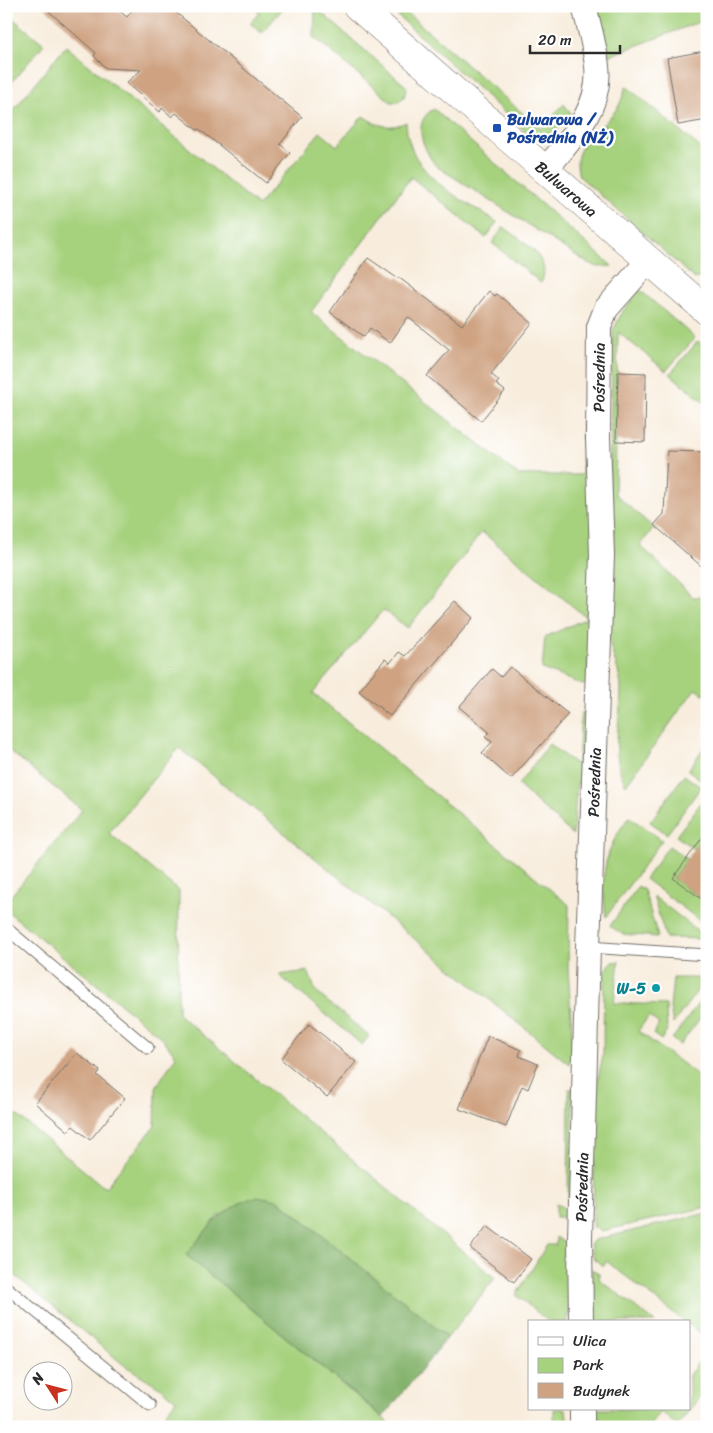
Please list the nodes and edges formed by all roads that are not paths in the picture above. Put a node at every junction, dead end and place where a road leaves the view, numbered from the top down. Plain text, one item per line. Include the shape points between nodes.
1 (357, 6) edge
2 (584, 6) edge
3 (545, 170) junction
4 (649, 260) junction
5 (707, 311) edge
6 (6, 928) edge
7 (588, 947) junction
8 (707, 955) edge
9 (148, 1048) dead end
10 (6, 1287) edge
11 (581, 1320) edge
12 (150, 1405) dead end
13 (582, 1410) edge
14 (582, 1427) edge

1 - 3 street, Bulwarowa
2 - 3 street via 597,66 596,91 583,122
3 - 4 street, Bulwarowa
4 - 5 street, Bulwarowa
4 - 7 street, Pośrednia via 606,309 599,328 602,555
6 - 9 lane
7 - 8 lane
7 - 11 street, Pośrednia via 580,1238
10 - 12 lane
13 - 14 street

